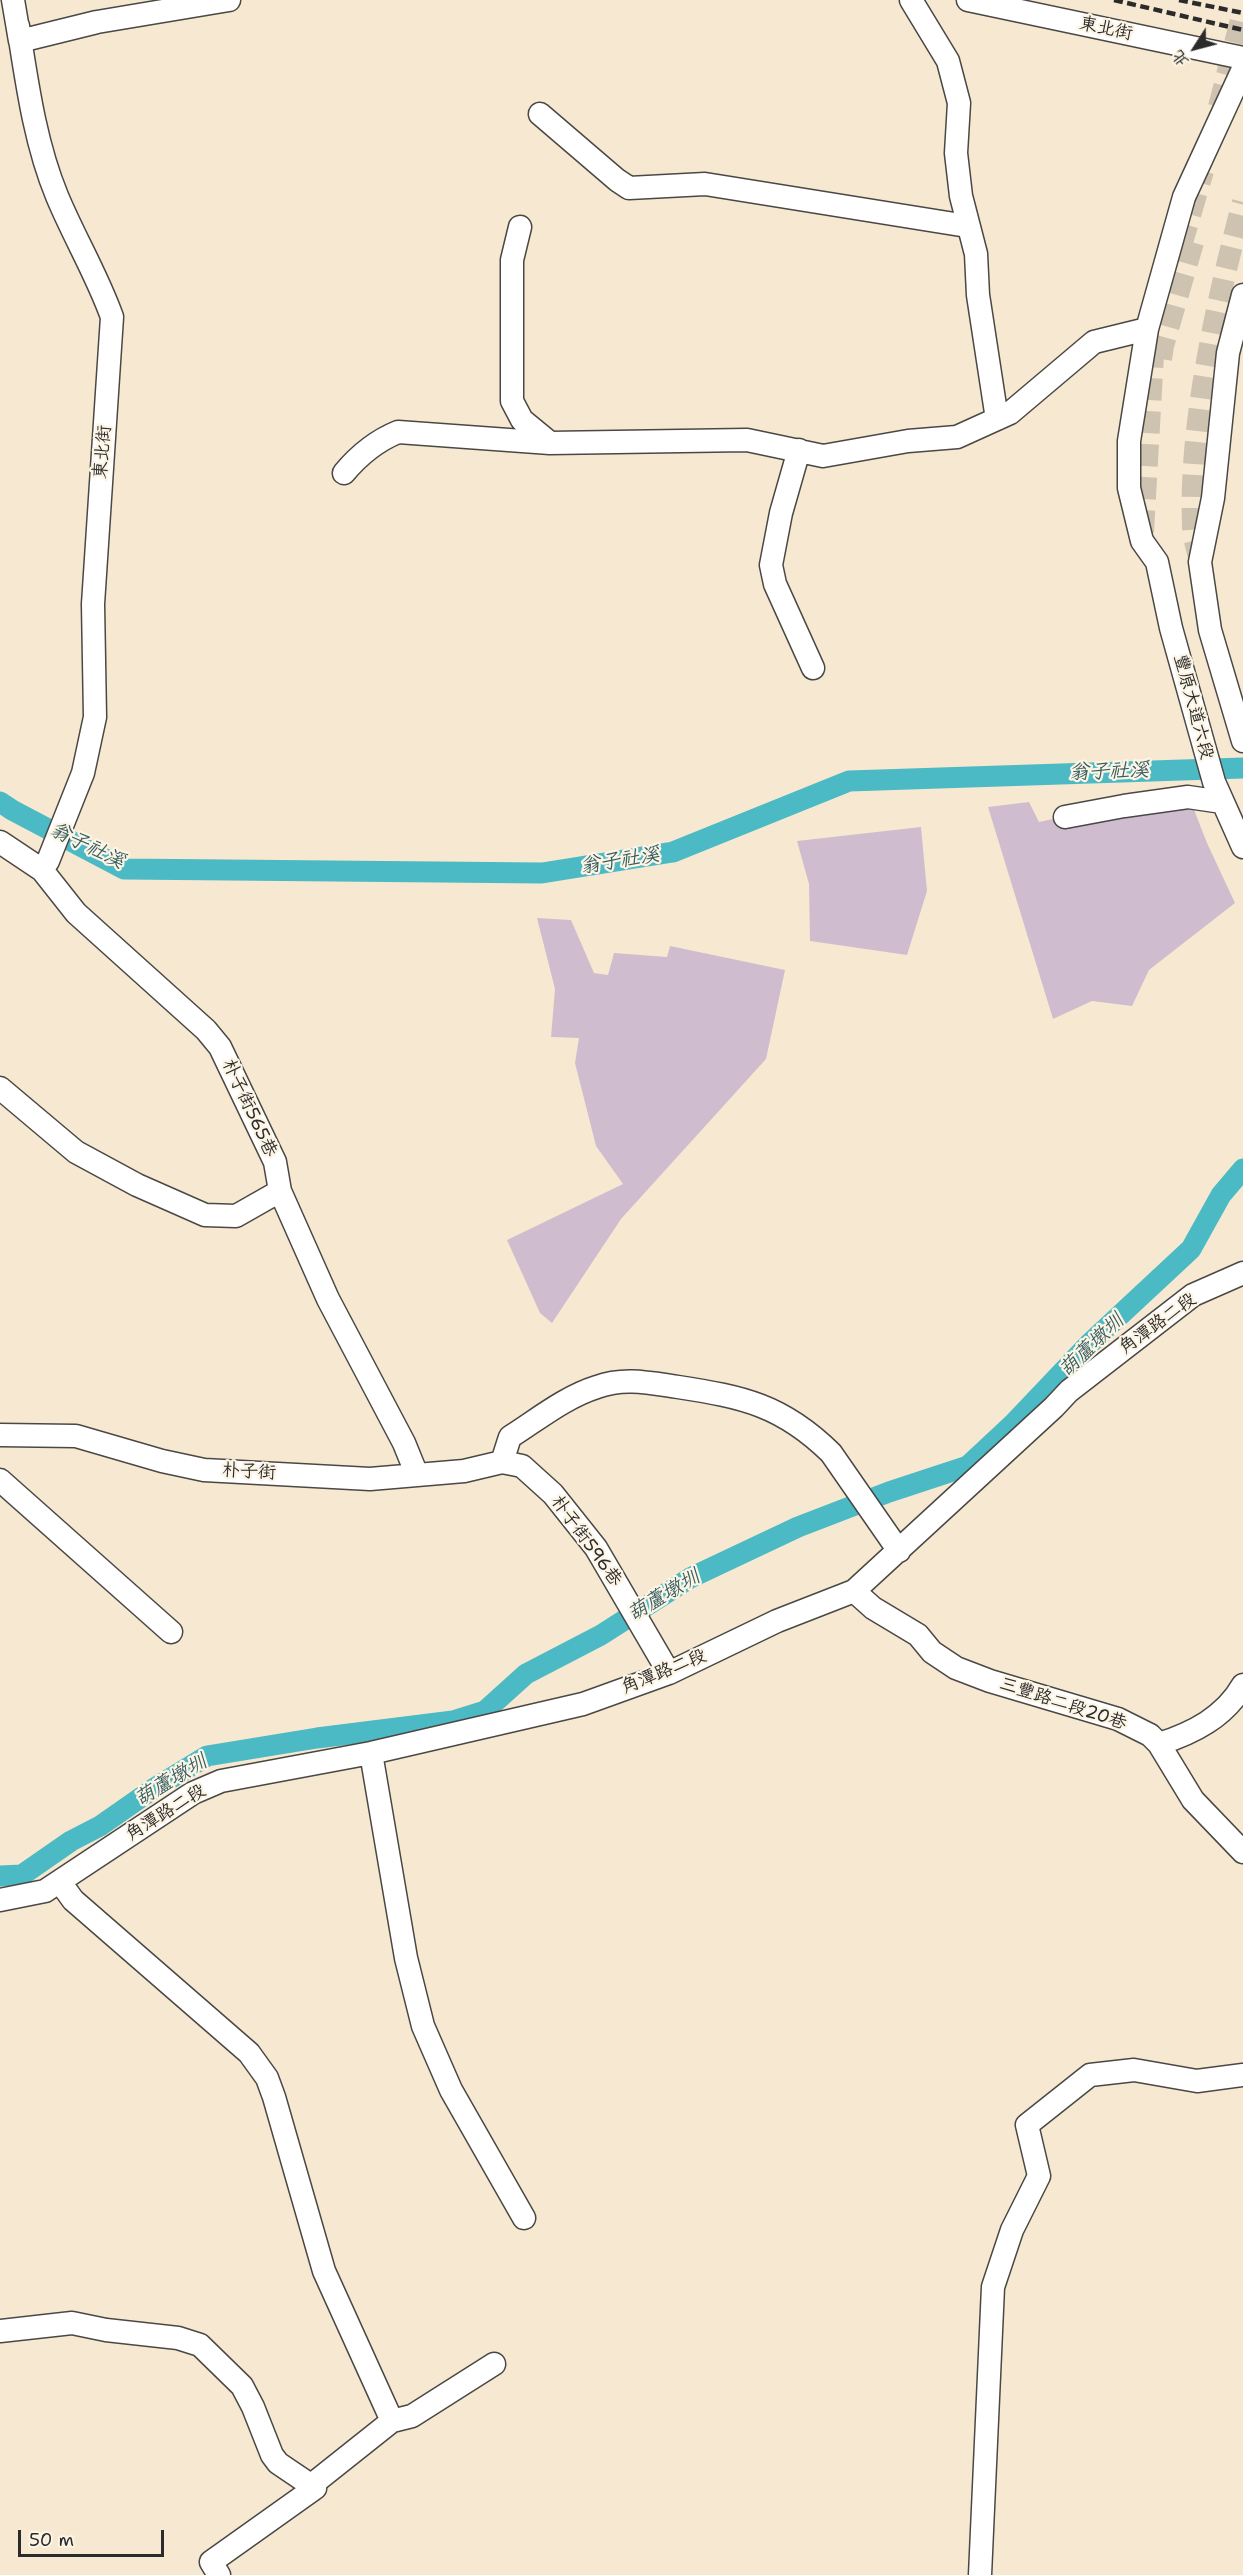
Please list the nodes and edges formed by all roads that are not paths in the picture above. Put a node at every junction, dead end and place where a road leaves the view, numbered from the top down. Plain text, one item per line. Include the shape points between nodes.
1 (12, 0) edge
2 (229, 0) edge
3 (911, 0) edge
4 (968, 0) edge
5 (19, 34) junction
6 (1243, 58) edge
7 (1243, 69) edge
8 (540, 114) dead end
9 (967, 226) junction
10 (520, 227) dead end
11 (1243, 295) edge
12 (1147, 328) junction
13 (998, 419) junction
14 (550, 444) junction
15 (799, 450) junction
16 (344, 473) dead end
17 (813, 668) dead end
18 (1243, 741) edge
19 (1218, 792) junction
20 (1065, 817) dead end
21 (0, 842) edge
22 (1243, 847) edge
23 (45, 866) junction
24 (0, 1088) edge
25 (280, 1191) junction
26 (1243, 1273) edge
27 (0, 1435) edge
28 (502, 1462) junction
29 (417, 1475) junction
30 (0, 1480) edge
31 (899, 1551) junction
32 (854, 1591) junction
33 (171, 1632) dead end
34 (669, 1673) junction
35 (1243, 1685) edge
36 (1158, 1744) junction
37 (371, 1753) junction
38 (1243, 1852) edge
39 (60, 1882) junction
40 (0, 1900) edge
41 (1243, 2075) edge
42 (524, 2218) dead end
43 (0, 2331) edge
44 (494, 2364) dead end
45 (392, 2421) junction
46 (315, 2488) junction
47 (219, 2575) edge
48 (980, 2575) edge

1 - 5 street, 東北街
2 - 5 street
3 - 9 street via 948,61 959,103 956,153
4 - 6 street, 東北街
5 - 23 street, 東北街 via 42,152 57,196 101,285 112,317 93,604 95,717 83,773
7 - 12 street via 1184,197
8 - 9 street via 629,188 705,184
9 - 13 street via 976,254 978,295
10 - 14 street via 512,260 512,401 522,420
11 - 18 street, 豐原大道六段 via 1228,353 1214,498 1200,562 1210,630
12 - 13 street via 1095,342
12 - 19 street, 豐原大道六段 via 1129,441 1129,488 1142,541 1157,562 1171,628
13 - 15 street via 957,437 823,456
14 - 15 street via 747,440
14 - 16 street via 398,432 381,439
15 - 17 street via 771,565 775,584
19 - 20 street
19 - 22 street, 豐原大道六段
21 - 23 street, 朴子街565巷
23 - 25 street, 朴子街565巷 via 76,913 206,1029 220,1047 275,1162
24 - 25 street via 75,1152 205,1215 236,1216
25 - 29 street, 朴子街565巷 via 328,1299
26 - 31 street, 角潭路二段 via 1193,1295 1069,1391
27 - 29 street, 朴子街 via 76,1436 204,1470 370,1479
28 - 29 street, 朴子街 via 464,1471
28 - 31 street via 510,1437 598,1386 637,1381 734,1396 771,1409 818,1440
28 - 34 street, 朴子街596巷 via 522,1466 553,1494 596,1548
30 - 33 street
31 - 32 street, 角潭路二段
32 - 34 street, 角潭路二段 via 777,1621
32 - 36 street, 三豐路二段20巷 via 873,1608 918,1635 932,1652 956,1668 1118,1719
34 - 37 street, 角潭路二段 via 583,1704
35 - 36 street via 1217,1716 1185,1736
36 - 38 street, 三豐路二段20巷 via 1193,1800
37 - 39 street, 角潭路二段 via 238,1776 206,1786
37 - 42 street via 406,1958 423,2026 451,2090
39 - 40 street, 角潭路二段 via 45,1891
39 - 45 street via 73,1900 249,2053 267,2078 324,2271
41 - 48 street via 1197,2081 1134,2070 1090,2075 1028,2125 1039,2176 1012,2230 993,2287
43 - 46 street via 72,2323 178,2338 200,2345 242,2386 272,2456
44 - 45 street via 412,2416
45 - 46 street via 314,2483
46 - 47 street via 211,2562

